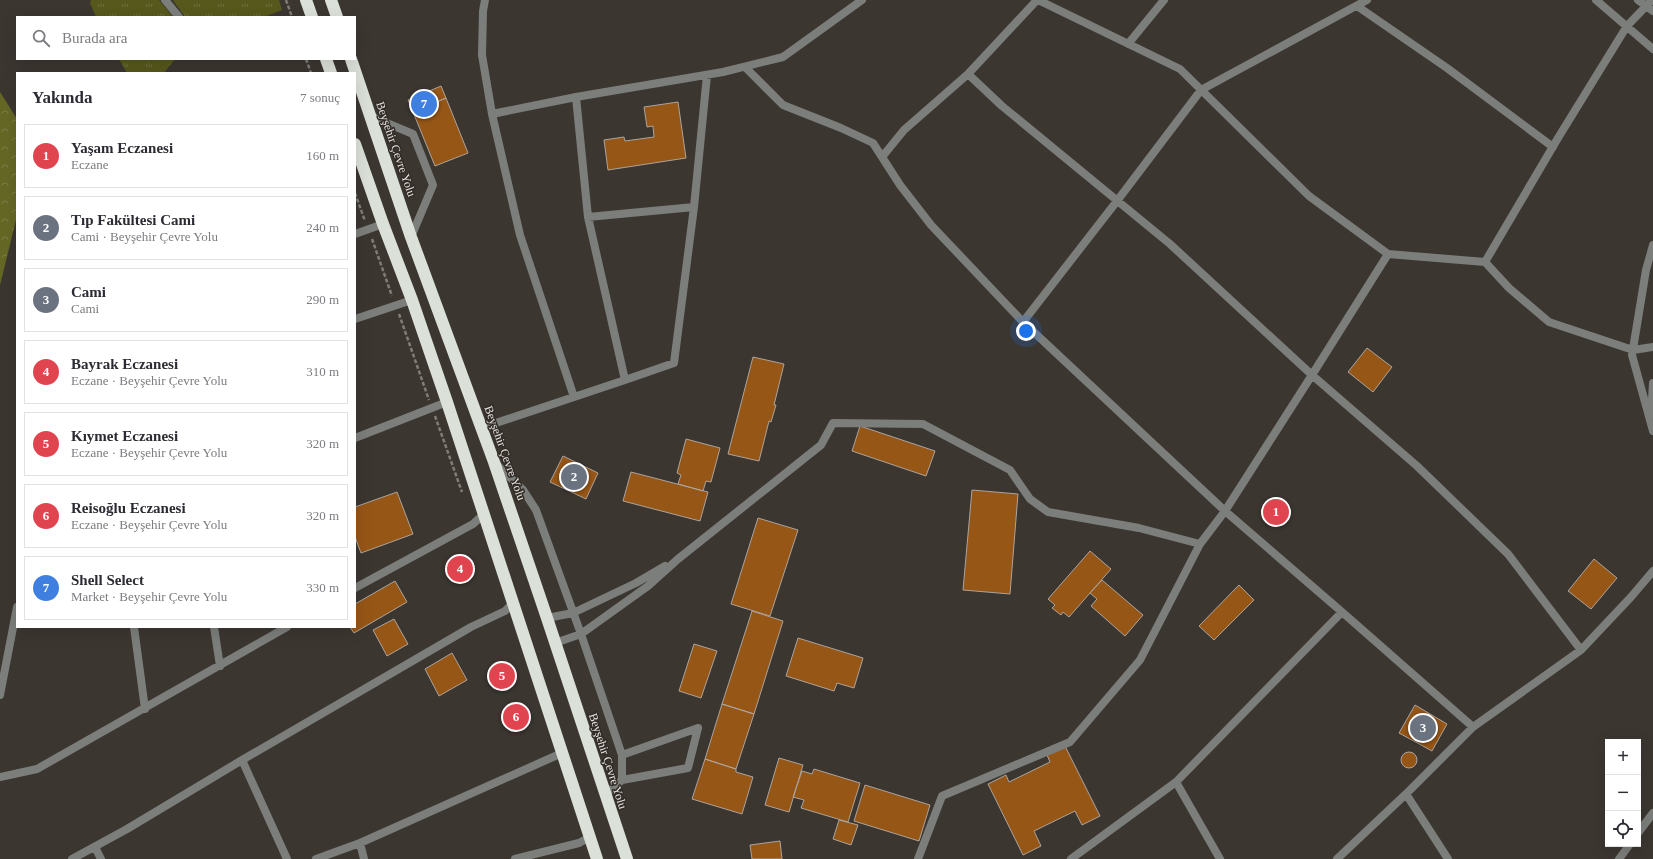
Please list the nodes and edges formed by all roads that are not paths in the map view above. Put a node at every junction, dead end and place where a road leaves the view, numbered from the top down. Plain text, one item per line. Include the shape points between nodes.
1 (165, 0) edge
2 (306, 0) edge
3 (331, 0) edge
4 (485, 0) edge
5 (862, 0) edge
6 (1037, 0) edge
7 (1164, 0) edge
8 (1367, 0) edge
9 (1596, 0) edge
10 (1638, 0) edge
11 (1356, 6) junction
12 (1651, 6) edge
13 (178, 16) edge
14 (312, 16) edge
15 (337, 16) edge
16 (1627, 26) junction
17 (1128, 44) junction
18 (1653, 49) edge
19 (326, 60) edge
20 (351, 60) edge
21 (745, 67) junction
22 (331, 72) edge
23 (355, 72) edge
24 (356, 74) edge
25 (968, 74) junction
26 (707, 75) junction
27 (1201, 90) junction
28 (576, 97) junction
29 (492, 114) junction
30 (370, 116) junction
31 (1553, 146) junction
32 (356, 147) edge
33 (882, 157) junction
34 (1118, 201) junction
35 (694, 207) junction
36 (588, 217) junction
37 (382, 224) junction
38 (356, 234) edge
39 (411, 237) junction
40 (1653, 245) edge
41 (1388, 254) junction
42 (1485, 262) junction
43 (412, 300) junction
44 (356, 319) edge
45 (1023, 322) junction
46 (1653, 347) edge
47 (1633, 350) junction
48 (1312, 375) junction
49 (625, 380) junction
50 (1653, 383) edge
51 (574, 397) junction
52 (447, 402) junction
53 (1652, 427) edge
54 (482, 428) junction
55 (356, 438) edge
56 (494, 462) junction
57 (1225, 511) junction
58 (484, 514) junction
59 (1200, 544) junction
60 (678, 559) junction
61 (1653, 570) edge
62 (356, 587) edge
63 (513, 602) junction
64 (16, 612) edge
65 (1342, 612) junction
66 (574, 613) junction
67 (547, 618) junction
68 (134, 628) edge
69 (214, 628) edge
70 (285, 628) edge
71 (582, 634) junction
72 (555, 644) junction
73 (1581, 650) junction
74 (220, 666) junction
75 (0, 695) edge
76 (145, 709) junction
77 (1473, 727) junction
78 (562, 753) junction
79 (622, 756) junction
80 (242, 760) junction
81 (0, 777) edge
82 (622, 780) junction
83 (1176, 782) junction
84 (1406, 794) junction
85 (605, 795) junction
86 (1653, 813) edge
87 (1641, 829) edge
88 (590, 837) junction
89 (360, 843) junction
90 (95, 847) junction
91 (1628, 847) edge
92 (72, 859) edge
93 (101, 859) edge
94 (287, 859) edge
95 (316, 859) edge
96 (364, 859) edge
97 (515, 859) edge
98 (597, 859) edge
99 (627, 859) edge
100 (918, 859) edge
101 (1072, 859) edge
102 (1220, 859) edge
103 (1337, 859) edge
104 (1448, 859) edge
105 (1619, 859) edge

1 - 13 street
2 - 14 highway
3 - 15 highway
4 - 29 street via 482,55
5 - 21 street via 783,57
6 - 17 street
6 - 25 street
7 - 17 street
8 - 11 street
9 - 16 street
10 - 12 street
11 - 27 street
11 - 31 street via 1447,68
12 - 16 street
16 - 18 street
16 - 31 street
17 - 27 street via 1180,69
19 - 22 highway
20 - 23 highway, Beyşehir Çevre Yolu
21 - 26 street
21 - 33 street via 783,105 873,143
24 - 30 highway, Beyşehir Çevre Yolu
25 - 33 street via 904,130
25 - 34 street via 1002,106
26 - 28 street
26 - 35 street
27 - 34 street
27 - 41 street via 1309,196
28 - 29 street
28 - 36 street
29 - 51 street via 520,235
30 - 39 highway, Beyşehir Çevre Yolu
30 - 39 street via 413,134 433,185
31 - 42 street
32 - 37 highway
33 - 45 street via 931,225
34 - 45 street
34 - 48 street via 1170,244
35 - 36 street
35 - 49 street via 674,363
36 - 49 street
37 - 38 street
37 - 43 highway
39 - 54 highway, Beyşehir Çevre Yolu
40 - 47 street via 1646,270
41 - 42 street
41 - 48 street
42 - 47 street via 1509,288 1549,322
43 - 44 street
43 - 52 highway
45 - 57 street
46 - 47 street
47 - 53 street via 1632,355
48 - 57 street
48 - 73 street via 1417,466 1508,554
49 - 51 street
50 - 53 street
51 - 54 street
52 - 55 street
52 - 58 highway
54 - 56 highway, Beyşehir Çevre Yolu
56 - 66 street via 523,490 536,510
56 - 67 highway, Beyşehir Çevre Yolu
57 - 59 street
57 - 65 street
58 - 62 street via 473,524
58 - 63 highway
59 - 60 street via 1139,528 1048,512 1030,499 1010,470 923,424 833,423 821,445
59 - 100 street via 1140,660 1070,742 942,796
60 - 66 street
60 - 71 street via 648,586
61 - 73 street
63 - 78 highway
63 - 80 street via 505,611 471,627
64 - 75 street
65 - 77 street
65 - 83 street
66 - 67 street
66 - 71 street
67 - 72 highway, Beyşehir Çevre Yolu
68 - 76 street
69 - 74 street
70 - 74 street
71 - 72 street
71 - 79 street
72 - 85 highway, Beyşehir Çevre Yolu
73 - 77 street
74 - 76 street
76 - 81 street via 38,769
77 - 84 street
78 - 88 highway
78 - 89 street
79 - 82 street
79 - 82 street via 698,728 688,768
80 - 90 street
80 - 94 street
82 - 85 street
83 - 101 street
83 - 102 street
84 - 103 street
84 - 104 street
85 - 99 highway, Beyşehir Çevre Yolu
86 - 87 street
88 - 97 street via 579,843
88 - 98 highway
89 - 95 street
89 - 96 street
90 - 92 street
90 - 93 street
91 - 105 street

